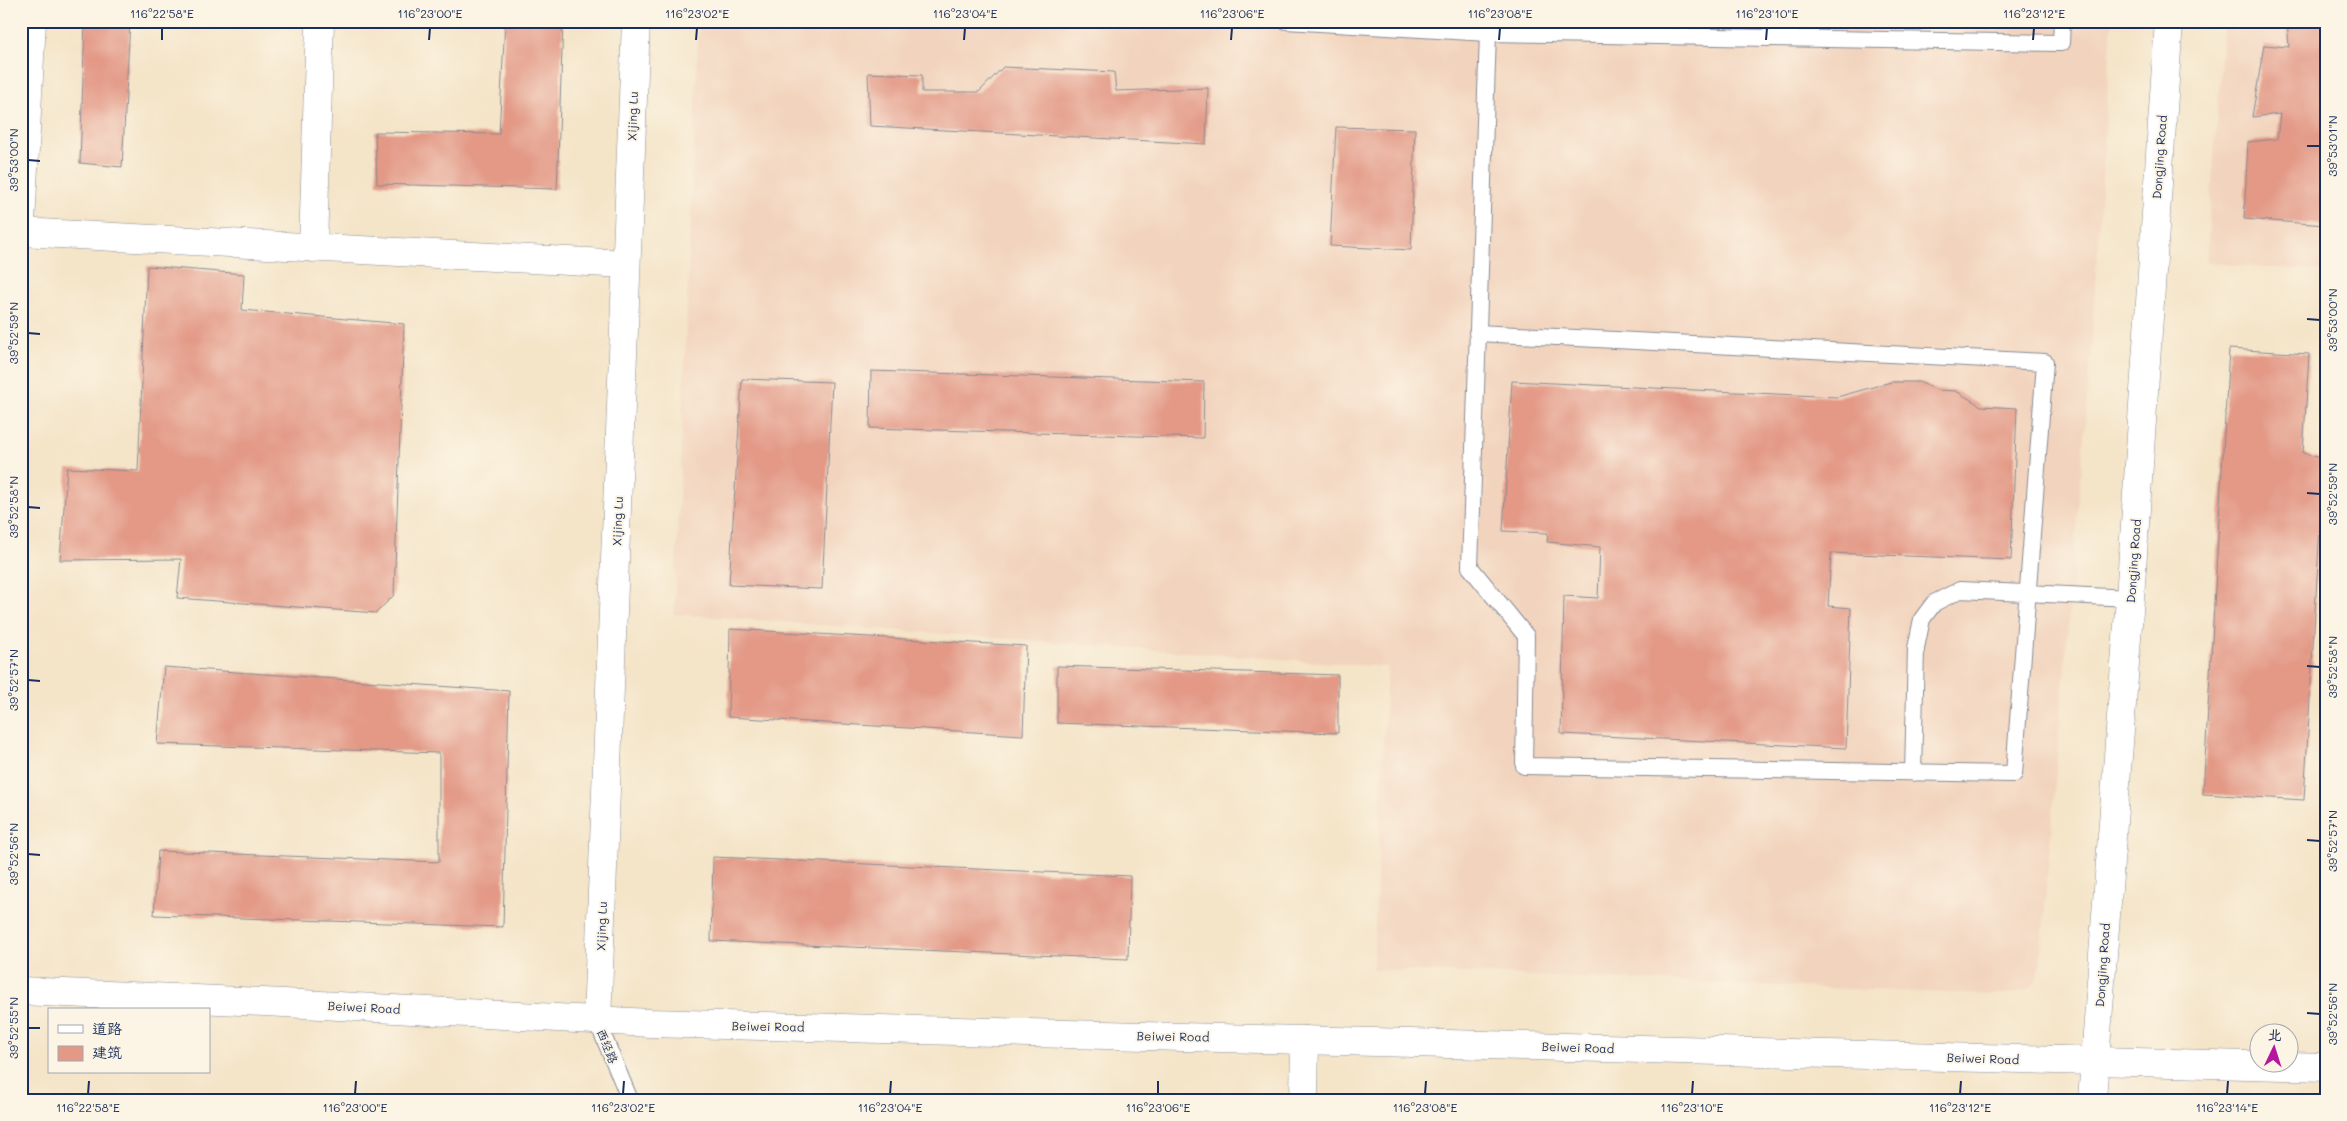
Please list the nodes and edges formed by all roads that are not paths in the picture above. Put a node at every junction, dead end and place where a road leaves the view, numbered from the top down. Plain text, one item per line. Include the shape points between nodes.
1 (32, 21) edge
2 (320, 21) edge
3 (636, 21) edge
4 (1286, 21) edge
5 (2062, 21) edge
6 (2169, 21) edge
7 (1487, 27) edge
8 (21, 222) edge
9 (21, 232) edge
10 (313, 248) junction
11 (626, 264) junction
12 (1477, 332) junction
13 (2028, 592) junction
14 (2130, 598) junction
15 (1913, 773) junction
16 (21, 992) edge
17 (597, 1021) junction
18 (1305, 1040) junction
19 (2095, 1060) junction
20 (2326, 1067) edge
21 (630, 1100) edge
22 (1304, 1100) edge
23 (2092, 1100) edge

1 - 8 street
2 - 10 street
3 - 11 street, Xijing Lu
4 - 7 lane
5 - 7 lane via 2061,43
6 - 14 street, Dongjing Road
7 - 12 lane
9 - 10 street
10 - 11 street
11 - 17 street, Xijing Lu
12 - 13 lane via 2045,362
12 - 15 lane via 1470,567 1526,636 1524,766
13 - 14 lane
13 - 15 lane via 1960,590 1934,602 1922,619 1916,648
13 - 15 lane via 2014,774
14 - 19 street, Dongjing Road
16 - 17 street, Beiwei Road via 274,1002
17 - 18 street, Beiwei Road
17 - 21 lane, 西经路
18 - 19 street, Beiwei Road
18 - 22 street
19 - 20 street, Beiwei Road
19 - 23 street, Dongjing Road

